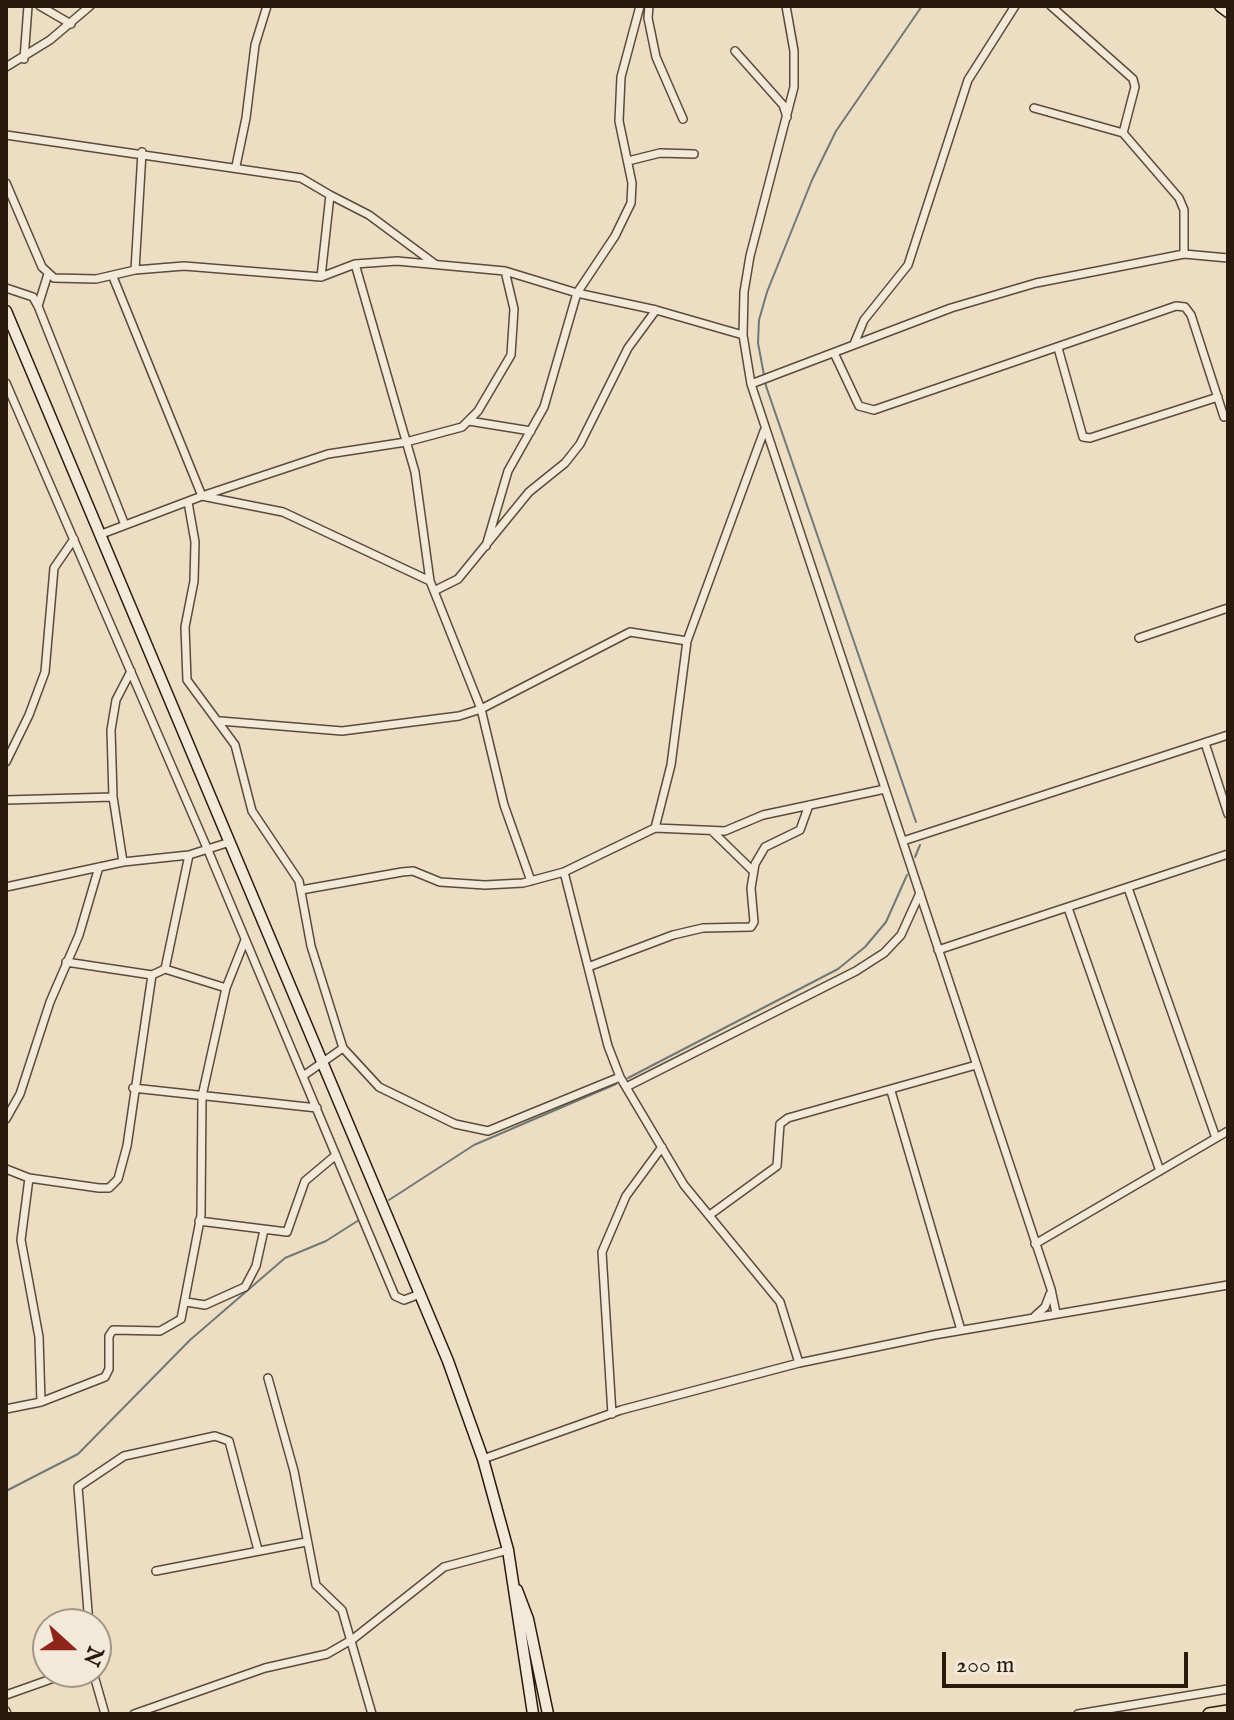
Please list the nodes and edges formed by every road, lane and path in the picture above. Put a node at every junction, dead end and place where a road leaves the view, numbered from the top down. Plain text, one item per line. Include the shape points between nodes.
1 (28, 6) edge
2 (40, 6) edge
3 (90, 6) edge
4 (267, 6) edge
5 (640, 6) edge
6 (649, 6) edge
7 (786, 6) edge
8 (1015, 6) edge
9 (1051, 6) edge
10 (1220, 6) edge
11 (1228, 12) edge
12 (71, 24) junction
13 (735, 51) dead end
14 (24, 59) junction
15 (6, 67) edge
16 (1034, 108) dead end
17 (683, 119) dead end
18 (788, 120) junction
19 (1123, 133) junction
20 (6, 135) edge
21 (142, 152) junction
22 (694, 154) dead end
23 (628, 161) junction
24 (236, 166) junction
25 (6, 183) edge
26 (330, 195) junction
27 (1184, 254) junction
28 (1228, 258) edge
29 (355, 264) junction
30 (435, 264) junction
31 (135, 270) junction
32 (505, 271) junction
33 (48, 274) junction
34 (113, 277) junction
35 (321, 277) junction
36 (6, 288) edge
37 (577, 293) junction
38 (38, 306) junction
39 (656, 310) junction
40 (6, 311) edge
41 (743, 335) junction
42 (854, 344) junction
43 (1058, 348) junction
44 (834, 353) junction
45 (6, 383) edge
46 (751, 384) junction
47 (1218, 397) junction
48 (1224, 417) dead end
49 (469, 421) junction
50 (765, 430) junction
51 (531, 431) junction
52 (406, 442) junction
53 (202, 496) junction
54 (188, 502) junction
55 (125, 525) junction
56 (99, 535) junction
57 (74, 539) junction
58 (486, 546) junction
59 (430, 581) junction
60 (434, 591) junction
61 (1228, 608) edge
62 (1139, 638) dead end
63 (687, 641) junction
64 (131, 671) junction
65 (481, 709) junction
66 (220, 721) junction
67 (1228, 735) edge
68 (1205, 743) junction
69 (6, 762) edge
70 (885, 789) junction
71 (113, 797) junction
72 (6, 800) edge
73 (809, 805) junction
74 (1228, 814) edge
75 (655, 828) junction
76 (712, 831) junction
77 (903, 841) junction
78 (230, 842) junction
79 (207, 848) junction
80 (1228, 854) edge
81 (189, 855) junction
82 (123, 862) junction
83 (99, 867) junction
84 (753, 871) junction
85 (564, 872) junction
86 (531, 881) junction
87 (6, 887) edge
88 (1128, 888) junction
89 (301, 890) junction
90 (920, 893) junction
91 (1068, 908) junction
92 (245, 939) junction
93 (938, 950) junction
94 (66, 962) junction
95 (588, 967) junction
96 (165, 969) junction
97 (152, 975) junction
98 (226, 988) junction
99 (343, 1048) junction
100 (323, 1063) junction
101 (976, 1065) junction
102 (303, 1076) junction
103 (620, 1077) junction
104 (626, 1087) junction
105 (133, 1088) junction
106 (891, 1091) junction
107 (202, 1096) junction
108 (317, 1108) junction
109 (6, 1119) edge
110 (1228, 1131) edge
111 (1216, 1138) junction
112 (662, 1147) junction
113 (336, 1155) junction
114 (6, 1169) edge
115 (1160, 1171) junction
116 (29, 1178) junction
117 (711, 1214) junction
118 (199, 1221) junction
119 (264, 1230) junction
120 (1035, 1244) junction
121 (1228, 1285) edge
122 (1051, 1289) junction
123 (420, 1294) junction
124 (186, 1302) junction
125 (1056, 1313) junction
126 (1030, 1319) junction
127 (961, 1330) junction
128 (799, 1363) junction
129 (268, 1378) dead end
130 (41, 1402) junction
131 (6, 1409) edge
132 (612, 1414) junction
133 (483, 1459) junction
134 (306, 1542) junction
135 (258, 1550) junction
136 (508, 1550) junction
137 (156, 1571) dead end
138 (515, 1584) junction
139 (88, 1608) edge
140 (353, 1639) junction
141 (32, 1686) edge
142 (98, 1688) edge
143 (1228, 1689) edge
144 (6, 1695) edge
145 (1228, 1711) edge
146 (105, 1714) edge
147 (134, 1714) edge
148 (372, 1714) edge
149 (533, 1714) edge
150 (548, 1714) edge
151 (1078, 1714) edge
152 (1209, 1714) edge

1 - 14 street
2 - 12 street
3 - 12 street
4 - 24 street via 255,45
5 - 23 street via 621,77 619,121
6 - 17 street via 656,57
7 - 18 street via 794,51
8 - 42 street via 968,80 908,265 864,320
9 - 19 street via 1133,79
10 - 11 main road
12 - 14 street
13 - 18 street via 783,105
14 - 15 street
16 - 19 street
18 - 41 street via 750,256
19 - 27 street via 1179,198
20 - 21 street
21 - 24 street
21 - 31 street
22 - 23 street via 660,153
23 - 37 street via 631,203
24 - 26 street via 301,178
25 - 33 street
26 - 30 street via 369,215
26 - 35 street
27 - 28 street
27 - 42 street via 1036,283
29 - 30 street
29 - 35 street
29 - 52 street
30 - 32 street
31 - 34 street
31 - 35 street via 184,266
32 - 37 street
32 - 49 street via 514,309 511,355
33 - 34 street via 70,280
33 - 38 street
34 - 53 street
36 - 38 street via 33,297
37 - 39 street
37 - 51 street via 544,407
38 - 55 street
39 - 41 street
39 - 58 street via 628,348 580,444 529,492
40 - 56 main road
41 - 46 street
42 - 44 street
43 - 44 street via 865,411
43 - 47 street via 1185,307
43 - 47 street via 1083,437
44 - 46 street
45 - 57 street
46 - 50 street
47 - 48 street
49 - 51 street
49 - 52 street
50 - 63 street
50 - 70 street
51 - 58 street via 508,471
52 - 53 street via 328,454
52 - 59 street
53 - 54 street
53 - 59 street via 283,512
54 - 55 street
54 - 66 street via 195,542 185,627 187,680
55 - 56 street
56 - 78 main road
57 - 64 street
57 - 69 street via 54,568 45,672
58 - 60 street via 458,579
59 - 60 street
60 - 65 street
61 - 62 street
63 - 65 street via 630,632
63 - 75 street via 671,765
64 - 71 street via 113,716
64 - 79 street
65 - 66 street via 342,731
65 - 86 street via 504,805
66 - 89 street via 235,745 252,811
67 - 68 street
68 - 74 street
68 - 77 street
70 - 73 street
70 - 77 street
71 - 72 street
71 - 82 street
73 - 76 street
73 - 84 street via 805,824 765,847
75 - 76 street
75 - 85 street
76 - 84 street
77 - 90 street
78 - 79 street
78 - 100 main road
79 - 81 street
79 - 92 street
80 - 88 street
81 - 82 street
81 - 96 street
82 - 83 street
83 - 87 street
83 - 94 street via 83,926
84 - 95 street via 751,927 673,935
85 - 86 street
85 - 95 street
86 - 89 street via 457,884 413,871
88 - 91 street
88 - 111 street
89 - 99 street via 311,946
90 - 93 street
90 - 104 street via 901,935 875,959
91 - 93 street
91 - 115 street
92 - 98 street
92 - 102 street
93 - 101 street
94 - 97 street
94 - 109 street via 20,1094
95 - 103 street
96 - 97 street
96 - 98 street
97 - 105 street
98 - 107 street
99 - 100 street
99 - 103 street via 379,1087 455,1124 488,1131
100 - 102 street
100 - 123 main road
101 - 106 street
101 - 120 street
102 - 108 street
103 - 104 street
104 - 112 street
105 - 107 street
105 - 116 street via 127,1146 113,1186
106 - 117 street via 788,1118 780,1124 777,1166
106 - 127 street
107 - 108 street
107 - 118 street
108 - 113 street
110 - 111 street
111 - 115 street
112 - 117 street via 684,1185
112 - 132 street via 626,1196 602,1252
113 - 119 street via 305,1181 288,1231
113 - 123 street via 395,1296 404,1300
114 - 116 street
115 - 120 street
116 - 130 street via 21,1240 39,1337
117 - 128 street via 780,1302
118 - 119 street
118 - 124 street
119 - 124 street via 245,1287 205,1305
120 - 122 street
121 - 125 street
122 - 125 street
122 - 126 street via 1045,1307
123 - 133 main road
124 - 130 street via 172,1327 113,1330 107,1375
125 - 126 street
126 - 127 street
127 - 128 street
128 - 132 street
129 - 134 street via 294,1471
130 - 131 street
132 - 133 street
133 - 136 main road
134 - 135 street
134 - 140 street via 316,1585 342,1610
135 - 137 street
135 - 139 street via 229,1441 215,1436 124,1456 78,1487
136 - 138 main road
136 - 140 street via 444,1567
138 - 149 main road
138 - 150 main road
140 - 147 street via 327,1654 265,1668
140 - 148 street
141 - 144 street
142 - 146 street
143 - 151 street
145 - 152 main road

